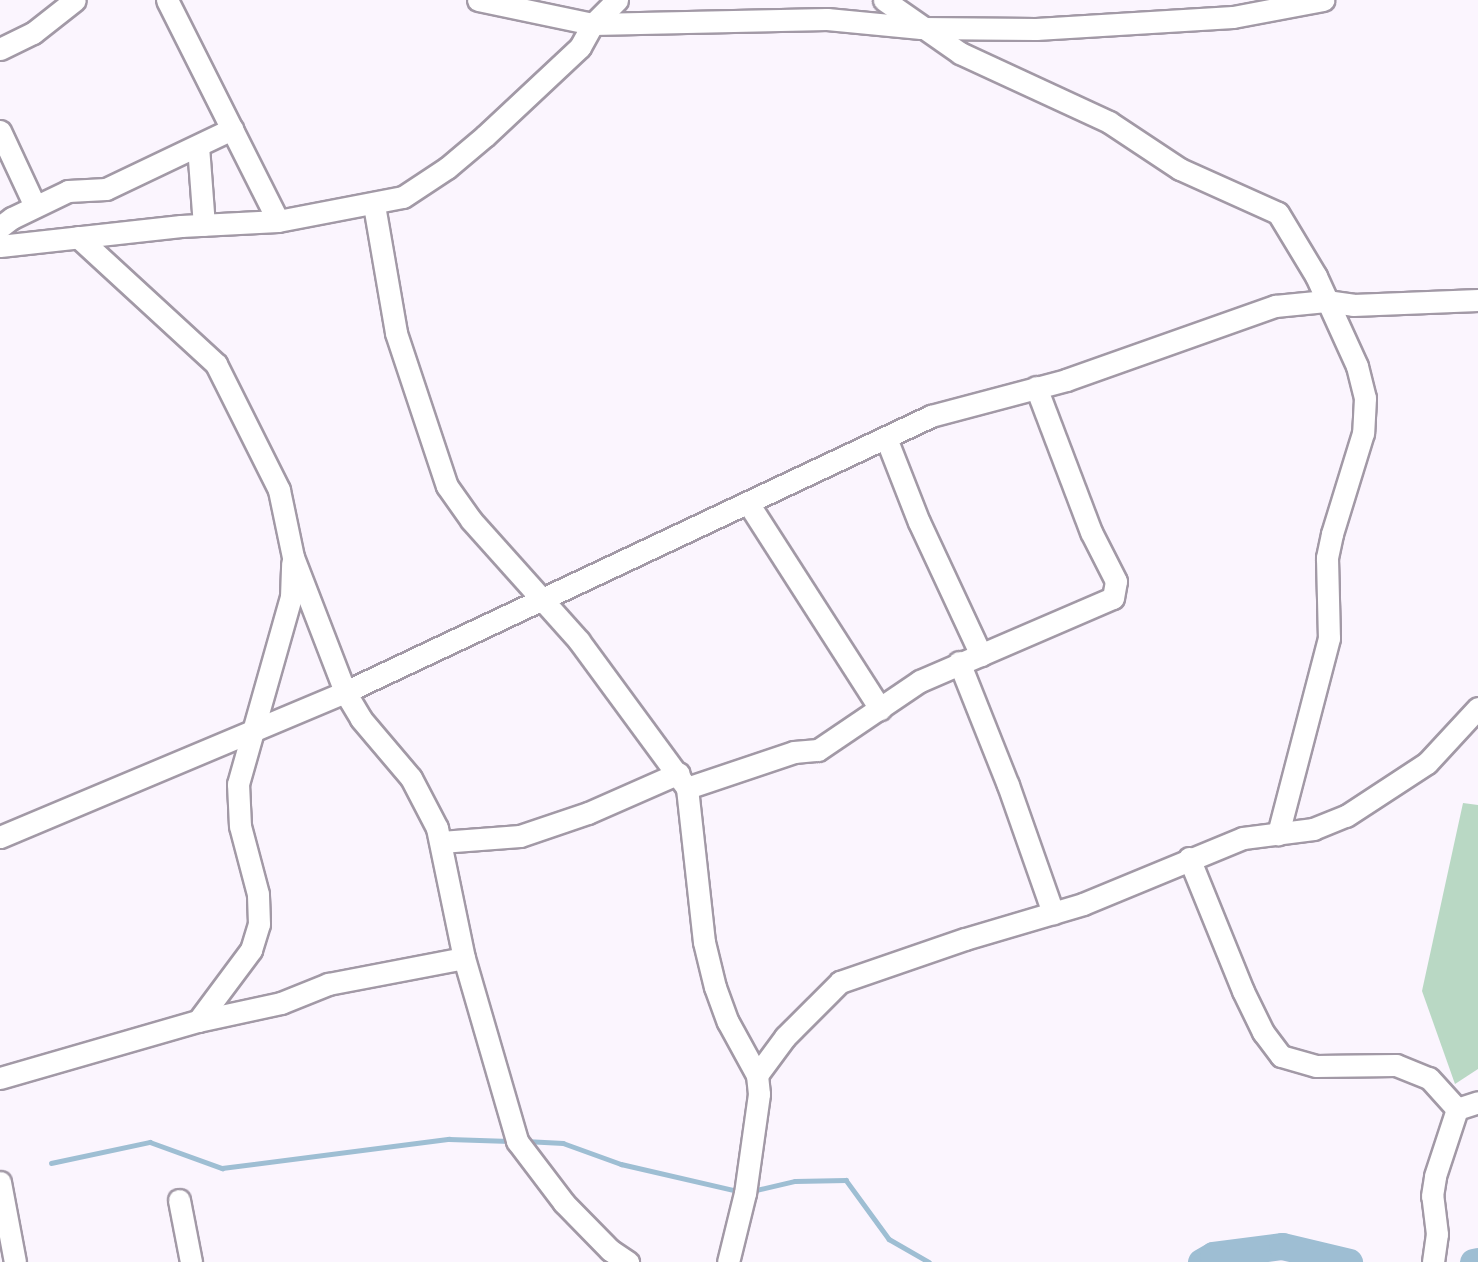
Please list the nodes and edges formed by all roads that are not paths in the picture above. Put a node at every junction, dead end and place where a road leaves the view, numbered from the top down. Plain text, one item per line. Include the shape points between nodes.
1 (75, 0) edge
2 (167, 0) edge
3 (478, 0) edge
4 (617, 0) edge
5 (884, 0) edge
6 (1323, 0) edge
7 (593, 24) junction
8 (921, 28) junction
9 (0, 49) edge
10 (232, 129) junction
11 (0, 131) edge
12 (198, 146) junction
13 (374, 205) junction
14 (35, 206) junction
15 (278, 221) junction
16 (204, 225) junction
17 (0, 227) edge
18 (78, 237) junction
19 (0, 246) edge
20 (1478, 300) edge
21 (1326, 301) junction
22 (1036, 387) junction
23 (886, 438) junction
24 (748, 503) junction
25 (292, 557) junction
26 (539, 599) junction
27 (981, 655) junction
28 (959, 662) junction
29 (345, 692) junction
30 (1478, 708) edge
31 (880, 709) junction
32 (254, 732) junction
33 (683, 781) junction
34 (1278, 834) junction
35 (0, 837) edge
36 (441, 842) junction
37 (1189, 858) junction
38 (1053, 913) junction
39 (464, 958) junction
40 (198, 1021) junction
41 (757, 1075) junction
42 (0, 1078) edge
43 (1478, 1101) edge
44 (1457, 1109) junction
45 (0, 1182) edge
46 (179, 1200) dead end
47 (603, 1256) edge
48 (15, 1262) edge
49 (190, 1262) edge
50 (628, 1262) edge
51 (728, 1262) edge
52 (1433, 1262) edge

1 - 9 street via 33,33
2 - 10 street
3 - 7 street
4 - 7 street
5 - 8 street
6 - 8 street via 1233,17 1036,29
7 - 8 street via 827,19
7 - 13 street via 580,47 453,163 422,186
8 - 21 street via 960,52 1109,122 1180,169 1278,213 1294,234
10 - 12 street
10 - 15 street
11 - 14 street
12 - 14 street via 106,189 68,191
12 - 16 street
13 - 15 street
13 - 26 street via 396,333 447,486
14 - 17 street
15 - 16 street
16 - 18 street
18 - 19 street
18 - 25 street via 216,364 279,490
20 - 21 street via 1353,304
21 - 22 street via 1275,306 1230,319 1166,346
21 - 34 street via 1357,366 1365,398 1363,433 1332,534 1328,558 1329,638
22 - 23 street via 931,416
22 - 27 street via 1117,591 1113,598
23 - 24 street
23 - 27 street via 919,522
24 - 26 street
24 - 31 street
25 - 29 street
25 - 32 street via 291,597
26 - 29 street
26 - 33 street via 579,641
27 - 28 street
28 - 31 street via 920,681
28 - 38 street via 1008,784
29 - 32 street
29 - 36 street via 361,719 411,778 427,803
30 - 34 street via 1427,763 1386,791 1346,816 1313,829
31 - 33 street via 818,750 794,752
32 - 35 street
32 - 40 street via 238,784 237,804 258,894 259,924 251,950
33 - 36 street via 520,836
33 - 41 street via 704,942 715,987 728,1023
34 - 37 street via 1243,838
36 - 39 street
37 - 38 street
37 - 44 street via 1248,1001 1263,1032 1281,1056 1316,1066 1396,1065 1414,1069 1429,1078
38 - 41 street via 840,982 775,1048
39 - 40 street via 328,984 281,1003
39 - 47 street via 516,1141
40 - 42 street
41 - 51 street via 759,1094 745,1192
43 - 44 street
44 - 52 street via 1435,1176 1432,1196 1437,1234
45 - 48 street
46 - 49 street
47 - 50 street

